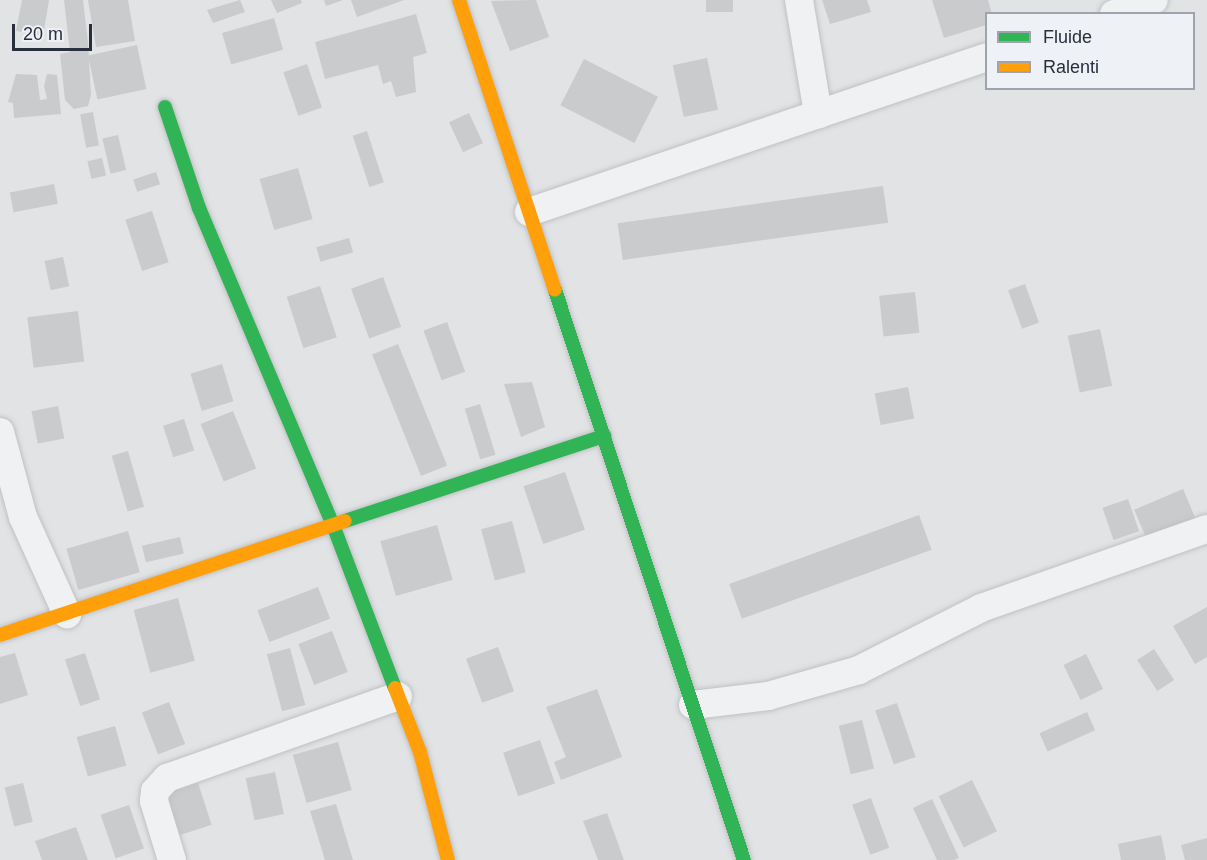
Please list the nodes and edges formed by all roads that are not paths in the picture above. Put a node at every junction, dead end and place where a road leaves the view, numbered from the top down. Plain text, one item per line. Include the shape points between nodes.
1 (459, 0) edge
2 (799, 0) edge
3 (1154, 0) edge
4 (1120, 12) edge
5 (985, 58) edge
6 (165, 107) dead end
7 (818, 114) junction
8 (529, 212) junction
9 (0, 432) edge
10 (603, 436) junction
11 (333, 525) junction
12 (1207, 529) edge
13 (67, 614) junction
14 (0, 635) edge
15 (398, 696) junction
16 (693, 705) junction
17 (172, 860) edge
18 (448, 860) edge
19 (744, 860) edge

1 - 8 street
2 - 7 street
3 - 4 street
5 - 7 street
6 - 11 street via 199,208
7 - 8 street
8 - 10 street
9 - 13 street via 22,517
10 - 11 street
10 - 16 street
11 - 13 street
11 - 15 street
12 - 16 street via 981,608 859,670 768,696
13 - 14 street
15 - 17 street via 167,778 155,791 154,801
15 - 18 street via 420,752
16 - 19 street

